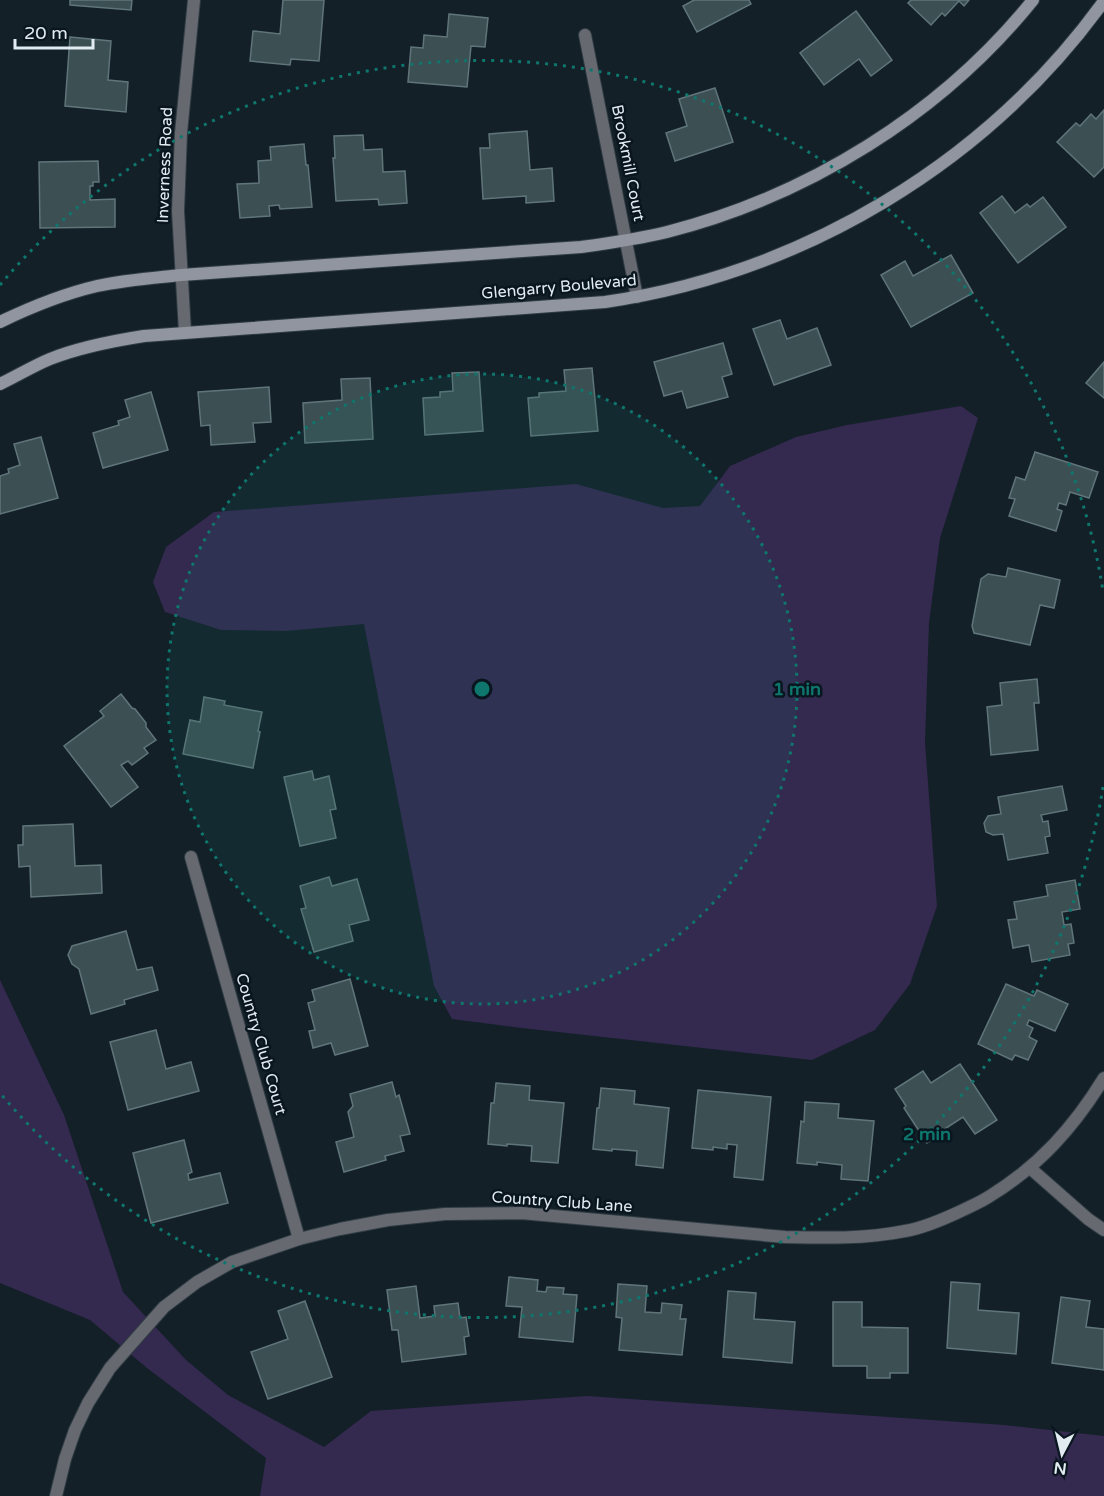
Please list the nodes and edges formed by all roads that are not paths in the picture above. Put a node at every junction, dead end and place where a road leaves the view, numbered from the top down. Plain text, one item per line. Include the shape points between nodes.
1 (194, 0) edge
2 (1033, 0) edge
3 (1104, 1) edge
4 (585, 35) dead end
5 (627, 240) junction
6 (181, 275) junction
7 (637, 297) junction
8 (0, 322) edge
9 (185, 332) junction
10 (0, 384) edge
11 (191, 857) dead end
12 (1104, 1078) edge
13 (1030, 1168) junction
14 (1104, 1230) edge
15 (299, 1239) junction
16 (56, 1496) edge

1 - 6 street, Inverness Road via 180,155
2 - 5 street via 989,50 933,100 864,148 752,205 710,220
3 - 7 street, Glengarry Boulevard via 1061,56 1005,113 895,197 778,256
4 - 5 street, Brookmill Court
5 - 6 street via 581,247
5 - 7 street, Brookmill Court
6 - 8 street via 63,295
6 - 9 street, Inverness Road
7 - 9 street, Glengarry Boulevard
9 - 10 street, Glengarry Boulevard via 80,349
11 - 15 street, Country Club Court
12 - 13 street, Country Club Lane via 1068,1130
13 - 14 street
13 - 15 street, Country Club Lane via 989,1197 945,1219 906,1231 866,1236 786,1237 521,1213 388,1220
15 - 16 street, Country Club Lane via 232,1262 196,1282 164,1307 110,1368 88,1403 65,1459

